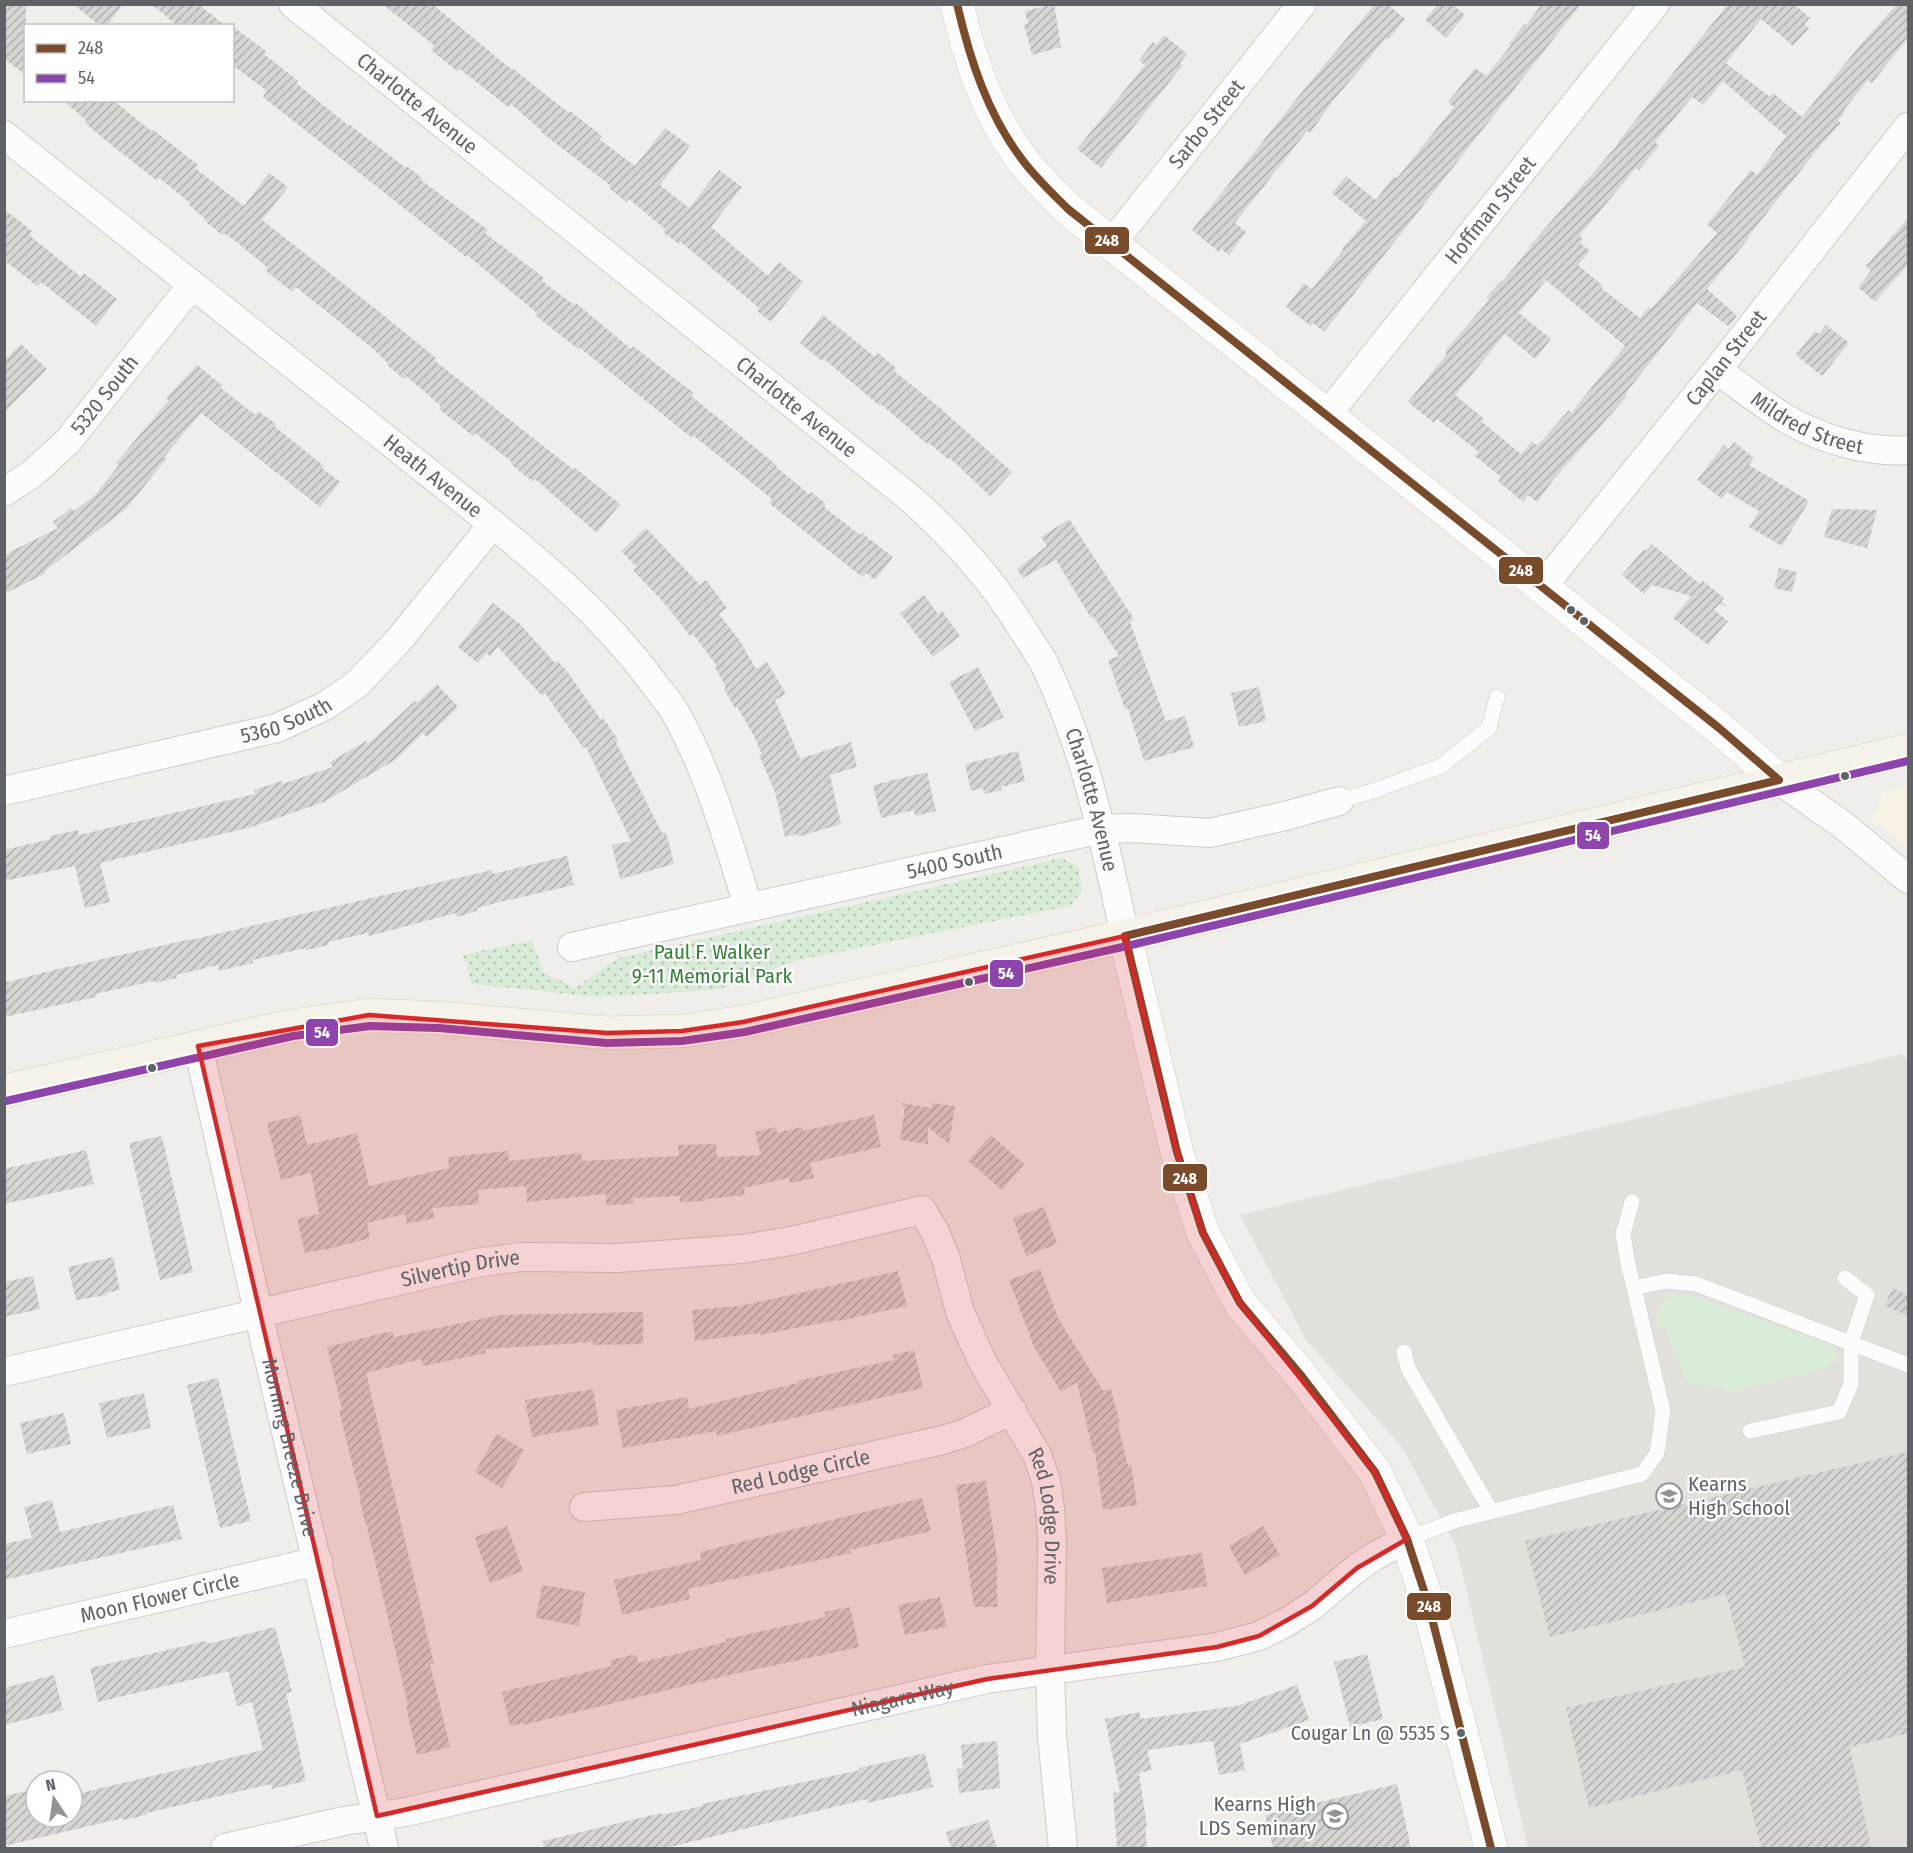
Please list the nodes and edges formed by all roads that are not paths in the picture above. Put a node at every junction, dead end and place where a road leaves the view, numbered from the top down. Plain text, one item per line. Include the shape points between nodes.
1 (294, 4) edge
2 (957, 4) edge
3 (1302, 4) edge
4 (1655, 4) edge
5 (1908, 127) edge
6 (4, 135) edge
7 (1112, 243) junction
8 (192, 285) junction
9 (1717, 370) junction
10 (1327, 415) junction
11 (1908, 450) edge
12 (4, 492) edge
13 (493, 524) junction
14 (1542, 587) junction
15 (1497, 697) dead end
16 (1908, 750) edge
17 (1779, 780) junction
18 (4, 791) edge
19 (1339, 801) joint
20 (1101, 829) junction
21 (1906, 870) edge
22 (748, 906) junction
23 (1125, 936) junction
24 (572, 947) dead end
25 (198, 1046) junction
26 (4, 1091) edge
27 (1632, 1202) dead end
28 (922, 1210) joint
29 (1845, 1278) dead end
30 (1634, 1288) junction
31 (258, 1313) junction
32 (1851, 1343) junction
33 (1404, 1352) dead end
34 (1908, 1365) edge
35 (4, 1371) edge
36 (1012, 1410) junction
37 (1750, 1431) dead end
38 (584, 1507) dead end
39 (1491, 1511) junction
40 (1407, 1539) junction
41 (318, 1561) junction
42 (4, 1634) edge
43 (1050, 1670) junction
44 (377, 1816) junction
45 (225, 1848) edge
46 (384, 1848) edge
47 (1063, 1848) edge
48 (1491, 1848) edge

1 - 20 street, Charlotte Avenue via 945,530 1005,600 1044,663 1075,737
2 - 7 street via 972,61 1000,126 1019,156 1068,208
3 - 7 street, Sarbo Street
4 - 10 street, Hoffman Street
5 - 9 street, Caplan Street
6 - 8 street, Heath Avenue
7 - 10 street
8 - 12 street, 5320 South via 68,441 32,474
8 - 13 street, Heath Avenue
9 - 11 street, Mildred Street via 1786,418 1820,435 1866,447
9 - 14 street, Caplan Street
10 - 14 street
13 - 18 street, 5360 South via 398,641 357,684 325,706 277,728
13 - 22 street, Heath Avenue via 541,563 628,648 675,713 716,802
14 - 17 street
15 - 19 lane via 1489,728 1441,766
16 - 17 main road
17 - 21 street
17 - 23 main road
19 - 20 street, 5400 South via 1210,833
20 - 22 street, 5400 South
20 - 23 street, Charlotte Avenue
22 - 24 street, 5400 South
23 - 25 main road via 743,1022 682,1031 607,1033 369,1015 291,1026
23 - 40 street via 1177,1152 1203,1233 1240,1302 1375,1472
25 - 26 main road
25 - 31 street, Morning Breeze Drive
27 - 30 lane via 1623,1234
28 - 31 street, Silvertip Drive via 742,1250 618,1258 521,1257 476,1263
28 - 36 street, Red Lodge Drive via 946,1259 960,1312 982,1361
29 - 32 lane via 1867,1295
30 - 32 lane via 1666,1281 1696,1284
30 - 39 lane via 1663,1411 1657,1453 1642,1474
31 - 35 street, Silvertip Drive
31 - 41 street, Morning Breeze Drive
32 - 34 lane
32 - 37 lane via 1851,1384 1839,1412
33 - 39 lane via 1408,1368
36 - 38 street, Red Lodge Circle via 965,1433 931,1443 676,1500
36 - 43 street, Red Lodge Drive via 1036,1455 1046,1481 1050,1508
39 - 40 lane
40 - 43 street, Niagara Way via 1373,1557 1304,1611 1259,1636 1217,1647
40 - 48 street via 1428,1603
41 - 42 street, Moon Flower Circle
41 - 44 street, Morning Breeze Drive
43 - 44 street, Niagara Way via 946,1687
43 - 47 street, Red Lodge Drive
44 - 45 street, Niagara Way
44 - 46 street, Morning Breeze Drive

